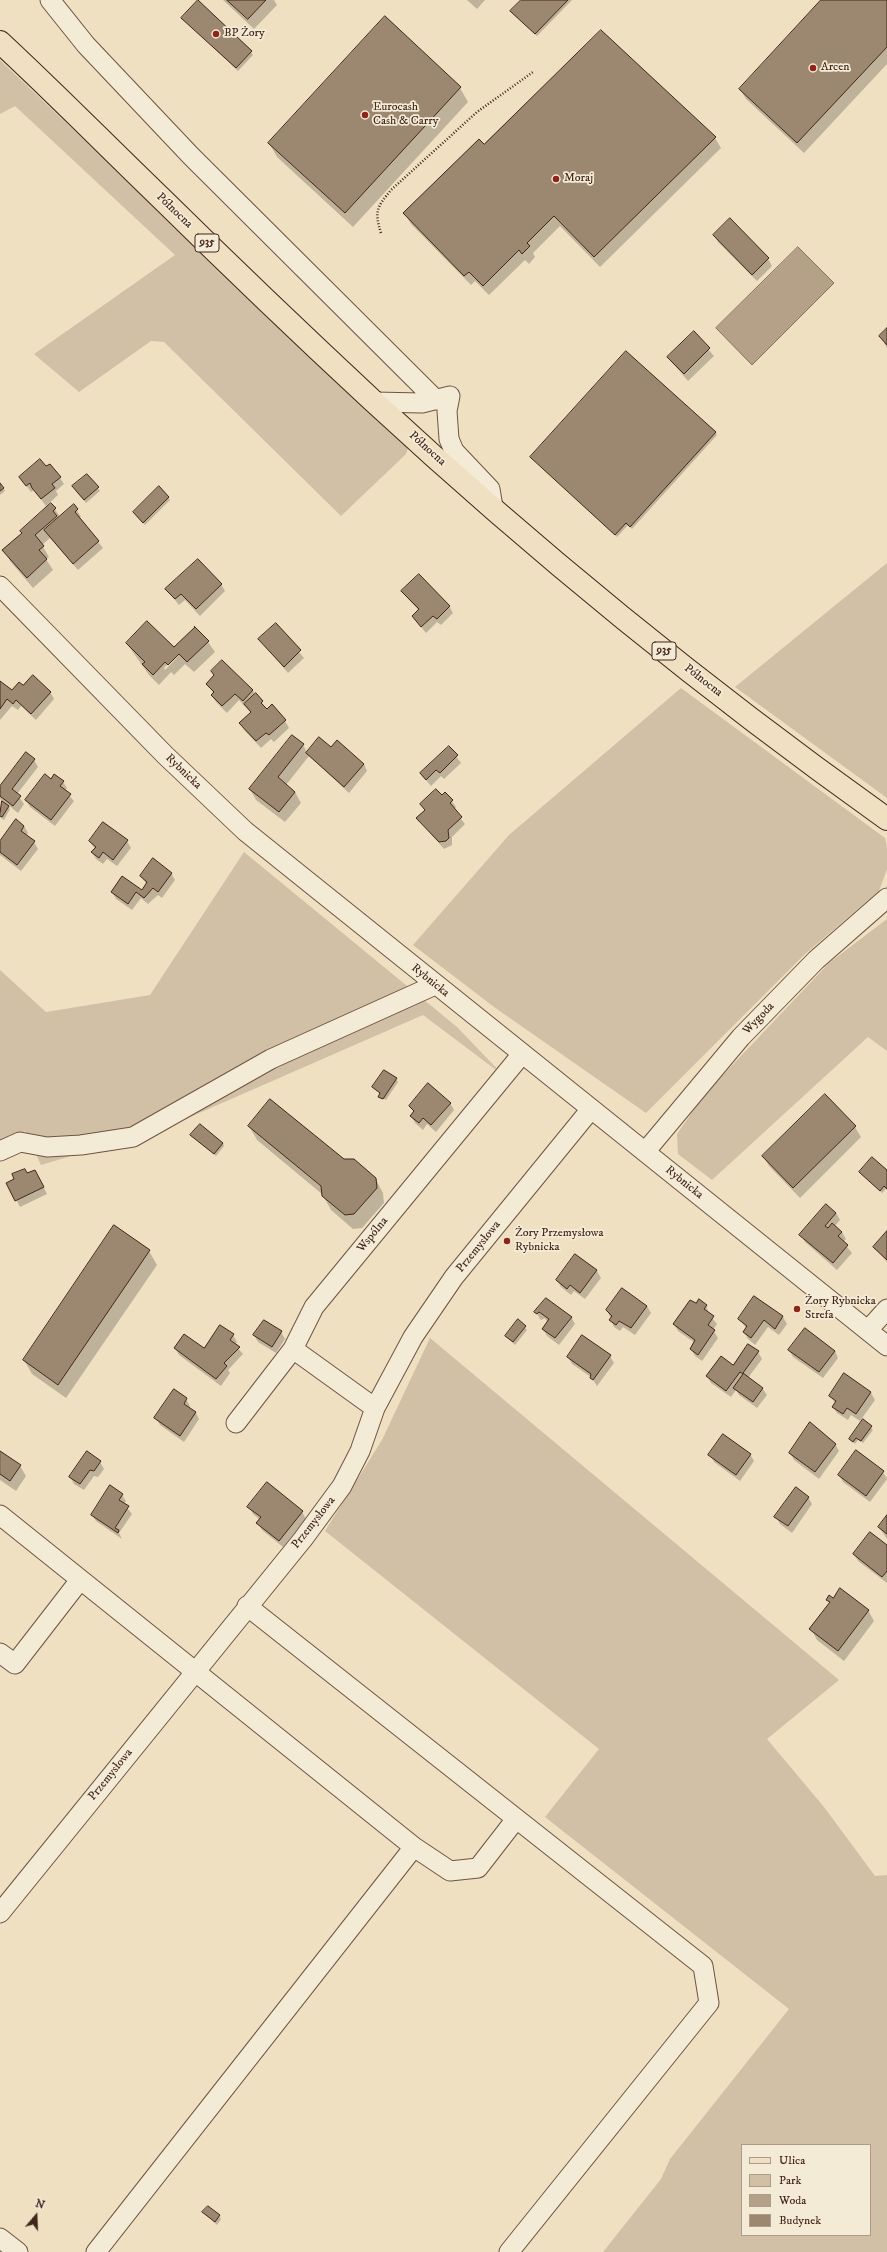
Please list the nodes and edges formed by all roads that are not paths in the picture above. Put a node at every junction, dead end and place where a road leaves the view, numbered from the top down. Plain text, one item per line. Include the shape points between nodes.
1 (50, 0) edge
2 (0, 42) edge
3 (443, 398) junction
4 (374, 402) junction
5 (493, 507) junction
6 (0, 586) edge
7 (887, 819) edge
8 (887, 898) edge
9 (435, 985) junction
10 (522, 1054) junction
11 (591, 1109) junction
12 (0, 1151) edge
13 (645, 1152) junction
14 (887, 1309) edge
15 (868, 1330) junction
16 (887, 1346) edge
17 (293, 1349) junction
18 (375, 1408) junction
19 (236, 1423) dead end
20 (0, 1515) edge
21 (80, 1580) junction
22 (248, 1606) junction
23 (0, 1654) edge
24 (195, 1672) junction
25 (516, 1819) junction
26 (414, 1847) junction
27 (0, 1913) edge
28 (0, 2238) edge
29 (18, 2252) edge
30 (96, 2252) edge
31 (509, 2252) edge

1 - 3 street via 86,45 191,156
2 - 4 main road, Północna / 935
3 - 4 street via 406,404
3 - 5 street via 447,411 449,439 454,451 490,489
4 - 5 main road, Północna / 935
5 - 7 main road, Północna / 935 via 668,654 749,718
6 - 9 street, Rybnicka via 159,749 245,831
8 - 13 street, Wygoda via 816,960 741,1037
9 - 10 street, Rybnicka
9 - 12 street via 271,1059 133,1137 47,1147 20,1142
10 - 11 street, Rybnicka
10 - 17 street, Wspólna via 314,1307
11 - 13 street, Rybnicka
11 - 18 street, Przemysłowa via 454,1277 413,1337
13 - 15 street, Rybnicka
14 - 15 street
15 - 16 street, Rybnicka
17 - 18 street
17 - 19 street, Wspólna
18 - 22 street, Przemysłowa via 360,1451 342,1486
20 - 21 street
21 - 23 street via 15,1664
21 - 24 street
22 - 24 street, Przemysłowa
22 - 25 street
24 - 26 street
24 - 27 street, Przemysłowa
25 - 26 street via 478,1868 450,1871
25 - 31 street via 703,1966 709,2004
26 - 30 street
28 - 29 street

